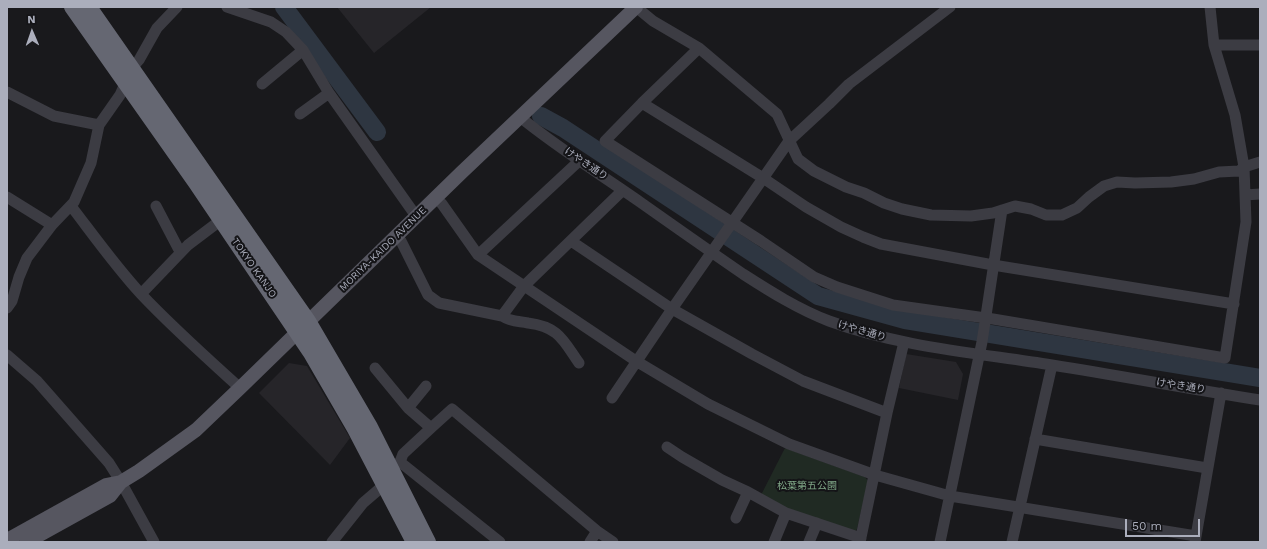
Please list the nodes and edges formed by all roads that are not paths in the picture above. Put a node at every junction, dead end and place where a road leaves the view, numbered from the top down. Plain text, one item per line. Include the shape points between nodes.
1 (72, 7) edge
2 (89, 7) edge
3 (177, 7) edge
4 (227, 7) edge
5 (636, 7) edge
6 (950, 7) edge
7 (1210, 7) edge
8 (1214, 45) junction
9 (1260, 45) edge
10 (699, 48) junction
11 (303, 50) junction
12 (132, 68) junction
13 (125, 84) junction
14 (262, 84) dead end
15 (7, 92) edge
16 (329, 93) junction
17 (642, 103) junction
18 (300, 114) dead end
19 (520, 117) junction
20 (99, 125) junction
21 (789, 141) junction
22 (580, 161) junction
23 (1260, 162) edge
24 (1244, 167) junction
25 (763, 178) junction
26 (623, 190) junction
27 (1260, 194) edge
28 (1245, 195) junction
29 (7, 197) edge
30 (436, 198) junction
31 (71, 206) junction
32 (156, 206) dead end
33 (1002, 210) junction
34 (416, 216) junction
35 (221, 220) junction
36 (732, 223) junction
37 (52, 226) junction
38 (396, 235) junction
39 (571, 241) junction
40 (182, 251) junction
41 (711, 252) junction
42 (478, 255) junction
43 (993, 265) junction
44 (524, 286) junction
45 (141, 294) junction
46 (1234, 304) junction
47 (7, 308) edge
48 (672, 309) junction
49 (502, 316) junction
50 (986, 321) junction
51 (303, 326) junction
52 (904, 342) junction
53 (980, 350) junction
54 (7, 355) edge
55 (636, 361) junction
56 (579, 363) dead end
57 (1052, 365) junction
58 (375, 368) dead end
59 (426, 386) dead end
60 (240, 388) junction
61 (1221, 393) junction
62 (612, 398) dead end
63 (1260, 400) edge
64 (408, 408) junction
65 (887, 413) junction
66 (431, 428) junction
67 (1035, 439) junction
68 (667, 447) dead end
69 (396, 465) junction
70 (1207, 468) junction
71 (875, 475) junction
72 (121, 482) junction
73 (384, 485) junction
74 (748, 492) junction
75 (950, 496) junction
76 (1020, 507) junction
77 (786, 513) junction
78 (736, 518) dead end
79 (817, 523) junction
80 (597, 530) junction
81 (1195, 539) edge
82 (7, 540) edge
83 (861, 540) edge
84 (27, 542) edge
85 (154, 542) edge
86 (332, 542) edge
87 (414, 542) edge
88 (428, 542) edge
89 (500, 542) edge
90 (590, 542) edge
91 (613, 542) edge
92 (774, 542) edge
93 (809, 542) edge
94 (940, 542) edge
95 (1012, 542) edge

1 - 13 highway, TOKYO KANJO
2 - 12 highway, TOKYO KANJO
3 - 12 street via 157,28
4 - 11 street via 271,22 286,32
5 - 10 street via 653,21
5 - 19 main road, MORIYA-KAIDO AVENUE
6 - 21 street via 849,84
7 - 8 street
8 - 9 street
8 - 24 street via 1235,115
10 - 17 street
10 - 21 street via 777,114
11 - 14 street
11 - 16 street
12 - 13 street
12 - 51 highway, TOKYO KANJO
13 - 20 street
13 - 35 highway, TOKYO KANJO
15 - 20 street via 54,116
16 - 18 street
16 - 34 street
17 - 25 street
17 - 36 street via 605,141
19 - 22 street, けやき通り
19 - 30 main road, MORIYA-KAIDO AVENUE
20 - 31 street via 91,163
21 - 25 street
21 - 33 street via 798,159 814,171 884,204 932,215 971,216
22 - 26 street, けやき通り
22 - 42 street
23 - 24 street
24 - 28 street
24 - 33 street via 1239,171 1219,172 1171,182 1117,182 1104,186 1077,208 1062,215 1046,214 1031,208 1015,206
25 - 36 street
25 - 43 street via 806,207 881,244
26 - 39 street
26 - 41 street, けやき通り
27 - 28 street
28 - 46 street via 1246,222
29 - 37 street
30 - 34 main road, MORIYA-KAIDO AVENUE
30 - 42 street
31 - 37 street
31 - 45 street via 104,251
32 - 40 street
33 - 43 street
34 - 38 main road, MORIYA-KAIDO AVENUE
35 - 40 street
35 - 51 highway, TOKYO KANJO
36 - 41 street
36 - 50 street via 814,277 837,288 893,305
37 - 47 street via 27,258 12,301
38 - 49 street via 428,295 439,303
38 - 51 main road, MORIYA-KAIDO AVENUE
39 - 44 street
39 - 48 street
40 - 45 street
41 - 48 street
41 - 52 street, けやき通り via 797,307 859,332
42 - 44 street
43 - 46 street
43 - 50 street
44 - 49 street
44 - 55 street
45 - 60 street
46 - 50 street via 1224,358
48 - 55 street
48 - 65 street via 803,381
49 - 56 street via 509,321 549,328 560,336
50 - 53 street
51 - 60 main road, MORIYA-KAIDO AVENUE
51 - 69 highway, TOKYO KANJO
51 - 73 highway, TOKYO KANJO via 311,353
52 - 53 street, けやき通り
52 - 65 street
53 - 57 street, けやき通り
53 - 75 street
54 - 72 street via 37,381 106,460
55 - 62 street
55 - 71 street via 708,404 789,444
57 - 61 street, けやき通り
57 - 67 street
58 - 64 street
59 - 64 street
60 - 72 main road, MORIYA-KAIDO AVENUE via 196,430
61 - 63 street, けやき通り
61 - 70 street
64 - 66 street
65 - 71 street
66 - 69 street via 403,454
66 - 80 street via 452,409
67 - 70 street
67 - 76 street
68 - 74 street via 722,480
69 - 88 highway, TOKYO KANJO
69 - 89 street
70 - 81 street
71 - 75 street
71 - 83 street
72 - 82 main road, MORIYA-KAIDO AVENUE via 106,485
72 - 84 main road, MORIYA-KAIDO AVENUE via 110,496
72 - 85 street
73 - 86 street via 363,503
73 - 87 highway, TOKYO KANJO
74 - 77 street
74 - 78 street
75 - 76 street
75 - 94 street
76 - 81 street
76 - 95 street
77 - 79 street
77 - 92 street
79 - 83 street
79 - 93 street
80 - 90 street
80 - 91 street

